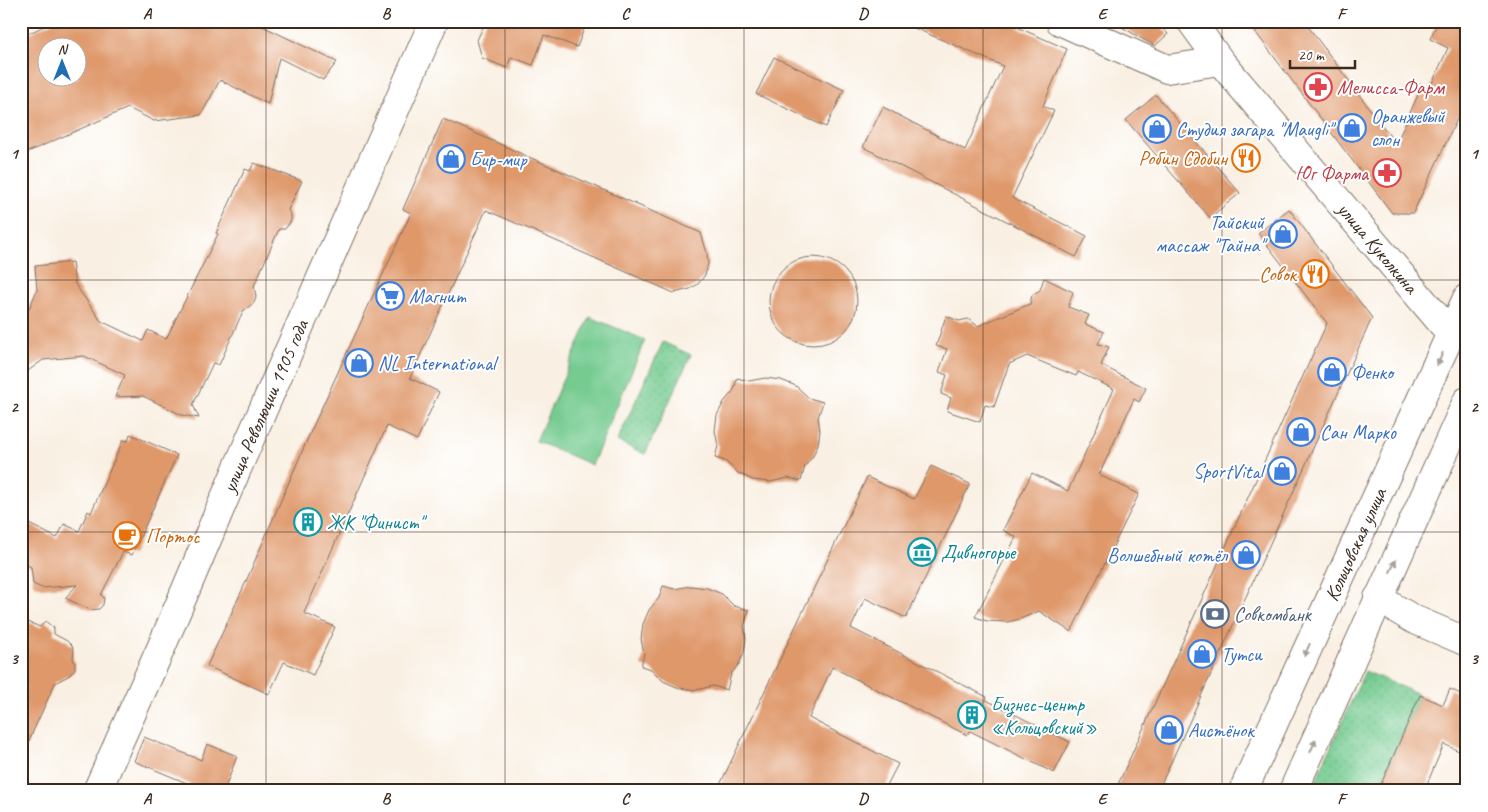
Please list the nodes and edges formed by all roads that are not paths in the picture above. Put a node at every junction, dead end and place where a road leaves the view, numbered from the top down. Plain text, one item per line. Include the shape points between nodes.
1 (434, 21) edge
2 (1060, 21) edge
3 (1191, 21) edge
4 (1220, 61) junction
5 (1467, 298) edge
6 (1451, 334) junction
7 (1467, 401) edge
8 (1378, 598) junction
9 (1467, 642) edge
10 (97, 791) edge
11 (1243, 791) edge
12 (1293, 791) edge

1 - 10 street, улица Революции 1905 года
2 - 4 street via 1167,69
3 - 4 street, улица Куколкина
4 - 6 street, улица Куколкина
5 - 6 street, Кольцовская улица
6 -> 11 street, Кольцовская улица
8 -> 7 street
8 - 9 street via 1413,619
12 -> 8 street

